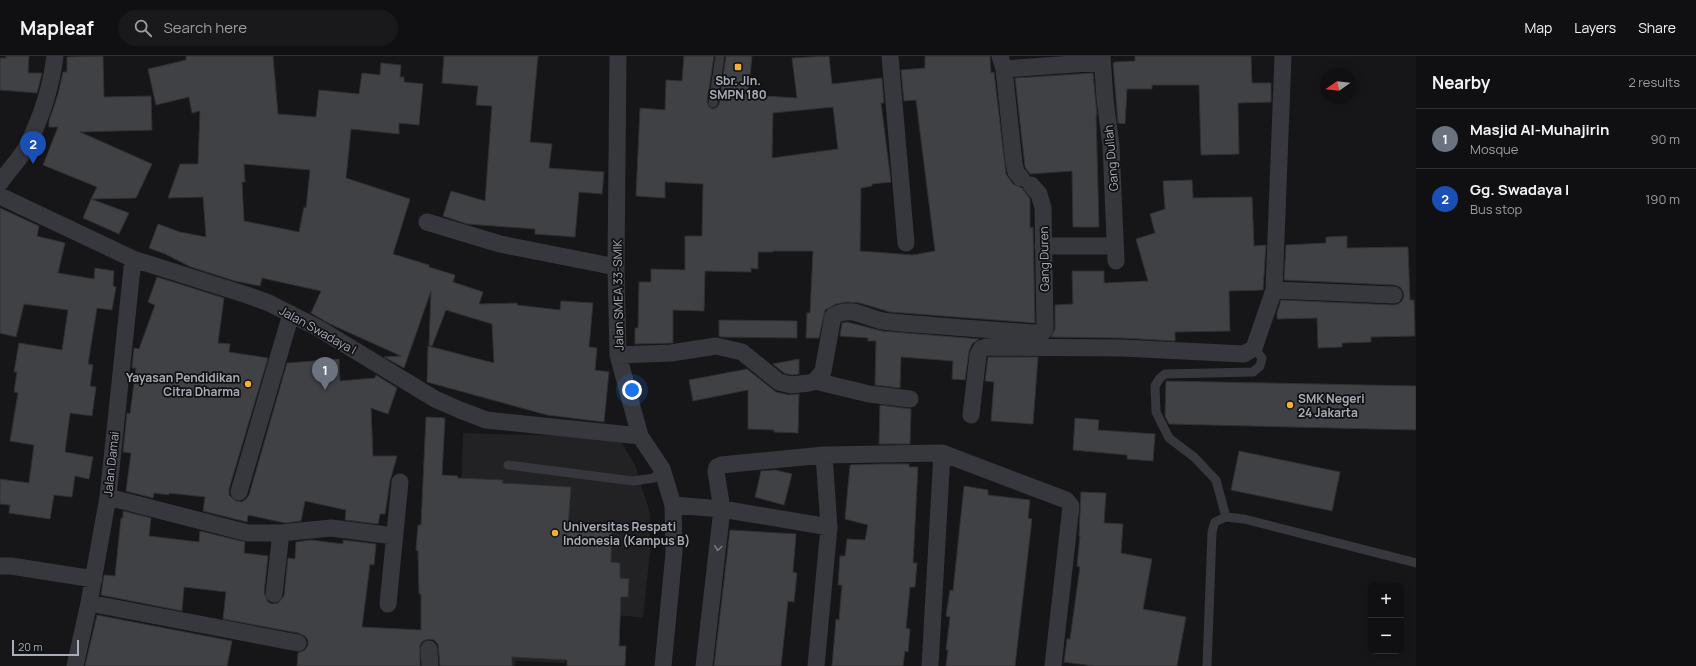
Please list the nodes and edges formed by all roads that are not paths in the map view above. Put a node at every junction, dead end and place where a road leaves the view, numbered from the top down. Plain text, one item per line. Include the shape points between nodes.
1 (55, 56) edge
2 (618, 56) edge
3 (720, 56) edge
4 (890, 56) edge
5 (1283, 56) edge
6 (1102, 59) edge
7 (1002, 63) edge
8 (713, 103) dead end
9 (0, 183) edge
10 (0, 196) edge
11 (427, 222) dead end
12 (906, 243) dead end
13 (1043, 246) junction
14 (133, 259) junction
15 (616, 267) junction
16 (1274, 290) junction
17 (1394, 294) dead end
18 (291, 314) junction
19 (981, 330) junction
20 (1254, 348) junction
21 (981, 349) junction
22 (618, 355) junction
23 (815, 381) junction
24 (910, 400) dead end
25 (971, 415) dead end
26 (640, 436) junction
27 (942, 453) junction
28 (824, 455) junction
29 (508, 464) dead end
30 (662, 469) junction
31 (400, 482) dead end
32 (239, 492) dead end
33 (108, 497) junction
34 (673, 505) junction
35 (722, 509) junction
36 (1226, 517) junction
37 (829, 527) junction
38 (281, 533) junction
39 (394, 536) junction
40 (1416, 563) edge
41 (0, 566) edge
42 (94, 579) junction
43 (274, 594) dead end
44 (90, 603) junction
45 (388, 604) dead end
46 (298, 644) dead end
47 (429, 649) dead end
48 (75, 666) edge
49 (430, 666) edge
50 (663, 666) edge
51 (704, 666) edge
52 (816, 666) edge
53 (930, 666) edge
54 (1053, 666) edge
55 (1207, 666) edge

1 - 9 street via 52,81 46,100 25,149
2 - 15 street, Jalan SMEA 33-SMIK
3 - 8 lane
4 - 12 street
5 - 16 street
6 - 7 street
6 - 13 street, Gang Dullah via 1111,146 1116,253
7 - 13 street, Gang Duren via 1016,172 1036,190 1041,200
10 - 14 street, Jalan Swadaya I
11 - 15 street via 500,244
13 - 19 street, Gang Duren via 1043,332 1038,334
14 - 18 street, Jalan Swadaya I via 247,295
14 - 33 street, Jalan Damai
15 - 22 street, Jalan SMEA 33-SMIK
16 - 17 street
16 - 20 street
18 - 26 street, Jalan Swadaya I via 435,399 486,420
18 - 32 street
19 - 21 street
19 - 23 street via 883,321 861,313 838,313 833,316 823,371
20 - 21 street via 1244,354 1122,348
20 - 36 lane via 1262,358 1260,366 1253,372 1165,374 1155,386 1156,412 1166,431 1170,438 1194,457 1216,480
21 - 25 street via 978,355
22 - 23 street via 671,353 716,346 742,352 779,382 791,385
22 - 26 street, Jalan SMEA 33-SMIK
23 - 24 street via 869,394
26 - 30 street, Jalan SMEA 33-SMIK
27 - 28 street
27 - 53 street
27 - 54 street via 1066,500 1071,506
28 - 35 street via 720,465 716,472
28 - 37 street
29 - 30 lane via 632,481 654,478
30 - 34 street, Jalan SMEA 33-SMIK
31 - 39 street
33 - 38 street via 248,533
33 - 42 street, Jalan Damai
34 - 35 street
34 - 50 street, Jalan SMEA 33-SMIK via 674,553
35 - 37 street
35 -> 51 street
36 - 40 lane via 1244,518
36 - 55 lane via 1215,522 1212,532
37 - 52 street
38 - 39 street via 331,528
38 - 43 street
39 - 45 street
41 - 42 street
42 - 44 street, Jalan Damai
44 - 46 street
44 - 48 street, Jalan Damai
47 - 49 street

